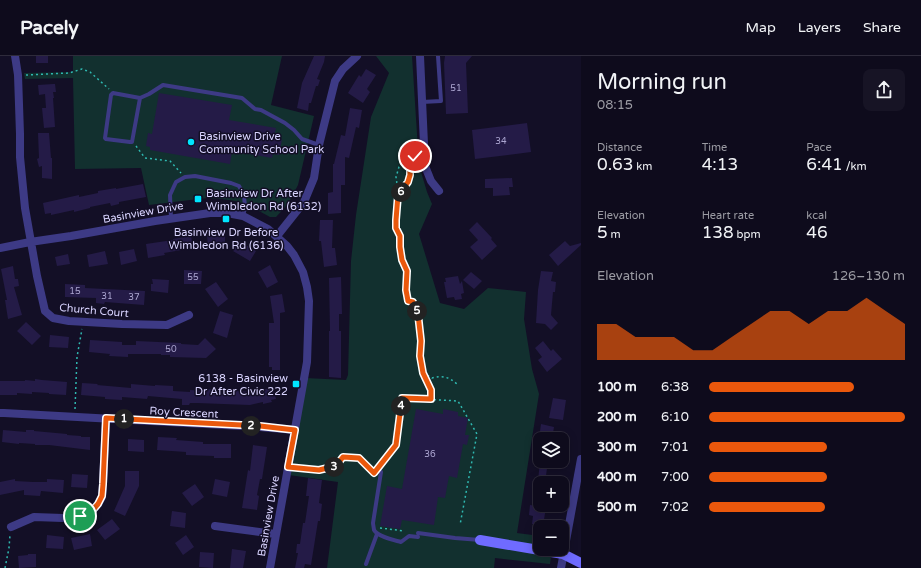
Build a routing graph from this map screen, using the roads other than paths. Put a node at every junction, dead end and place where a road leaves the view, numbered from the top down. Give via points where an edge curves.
1 (15, 56) edge
2 (357, 56) edge
3 (420, 56) edge
4 (438, 56) edge
5 (140, 98) junction
6 (422, 102) junction
7 (319, 145) junction
8 (439, 191) dead end
9 (243, 216) junction
10 (171, 218) junction
11 (277, 236) junction
12 (30, 242) junction
13 (0, 248) edge
14 (189, 315) dead end
15 (0, 414) edge
16 (106, 418) junction
17 (295, 430) junction
18 (581, 459) edge
19 (380, 470) road end
20 (569, 522) edge
21 (215, 526) dead end
22 (11, 527) road end
23 (275, 534) junction
24 (377, 534) junction
25 (480, 540) joint
26 (533, 549) edge
27 (563, 556) edge
28 (567, 556) edge
29 (581, 563) edge
30 (366, 564) dead end
31 (270, 568) edge
32 (561, 568) edge

1 - 12 street, Church Court via 18,75 20,157
2 - 7 street via 343,69 335,82
3 - 6 street
4 - 6 lane via 441,101
5 - 5 lane via 111,95 106,139 132,142
5 - 7 lane via 162,85 242,98 255,109 285,123 302,139
6 - 8 street via 426,166 431,181
7 - 11 street via 314,178 304,202
9 - 10 street, Basinview Drive via 210,213
9 - 10 lane via 244,195 239,186 195,176 185,177 176,182 170,195
9 - 11 street, Basinview Drive
10 - 12 street, Basinview Drive
11 - 17 street, Basinview Drive via 294,255 303,272 309,301 307,362
12 - 13 street, Basinview Drive
12 - 14 street, Church Court via 45,312 53,318 83,322 167,325
15 - 16 street, Roy Crescent
16 - 17 street, Roy Crescent
16 - 22 street via 102,496 92,511 80,516 63,518 34,517
17 - 23 street, Basinview Drive
18 - 20 street
19 - 24 lane via 373,523
21 - 23 street
23 - 31 street, Basinview Drive
24 - 25 lane via 402,542 409,536 418,535
24 - 30 lane
25 - 26 street
27 - 32 street
28 - 29 street

